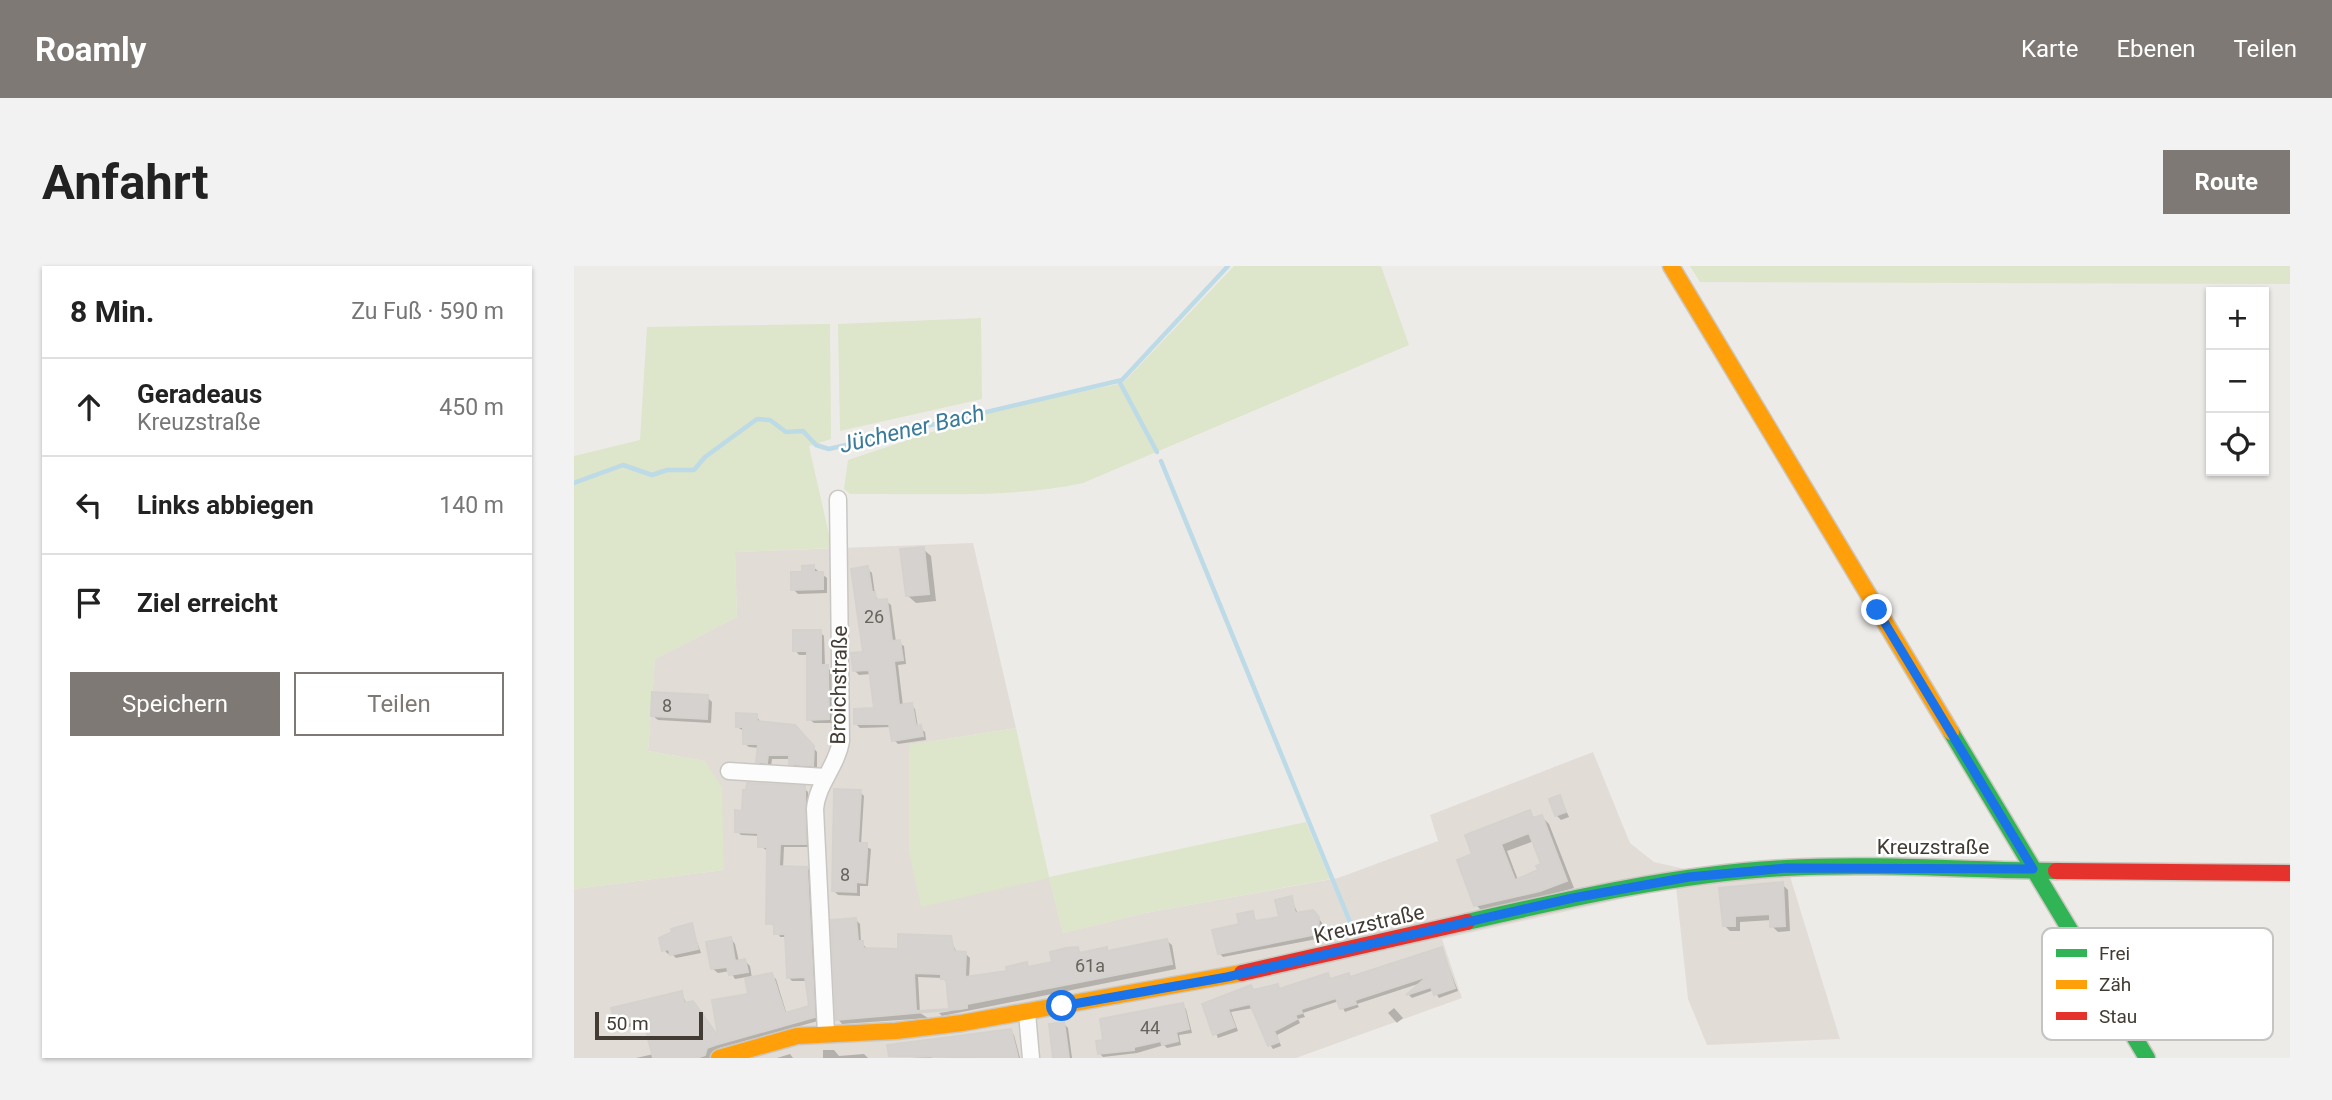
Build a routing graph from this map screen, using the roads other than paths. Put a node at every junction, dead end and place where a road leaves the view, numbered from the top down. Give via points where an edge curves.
1 (1671, 266) edge
2 (838, 499) dead end
3 (729, 771) dead end
4 (826, 777) junction
5 (2033, 869) junction
6 (2290, 873) edge
7 (2069, 928) edge
8 (1027, 1013) junction
9 (826, 1033) junction
10 (2136, 1040) edge
11 (719, 1058) edge
12 (1031, 1058) edge
13 (2147, 1058) edge

1 - 5 street
2 - 4 street, Broichstraße via 841,735 837,759
3 - 4 street
4 - 9 street, Broichstraße via 815,809
5 - 6 street, Kreuzstraße
5 - 7 street
5 - 8 street, Kreuzstraße via 1787,868 1668,880 1238,975
8 - 9 street, Kreuzstraße via 918,1029
8 - 12 street
9 - 11 street, Kreuzstraße via 768,1042
10 - 13 street

